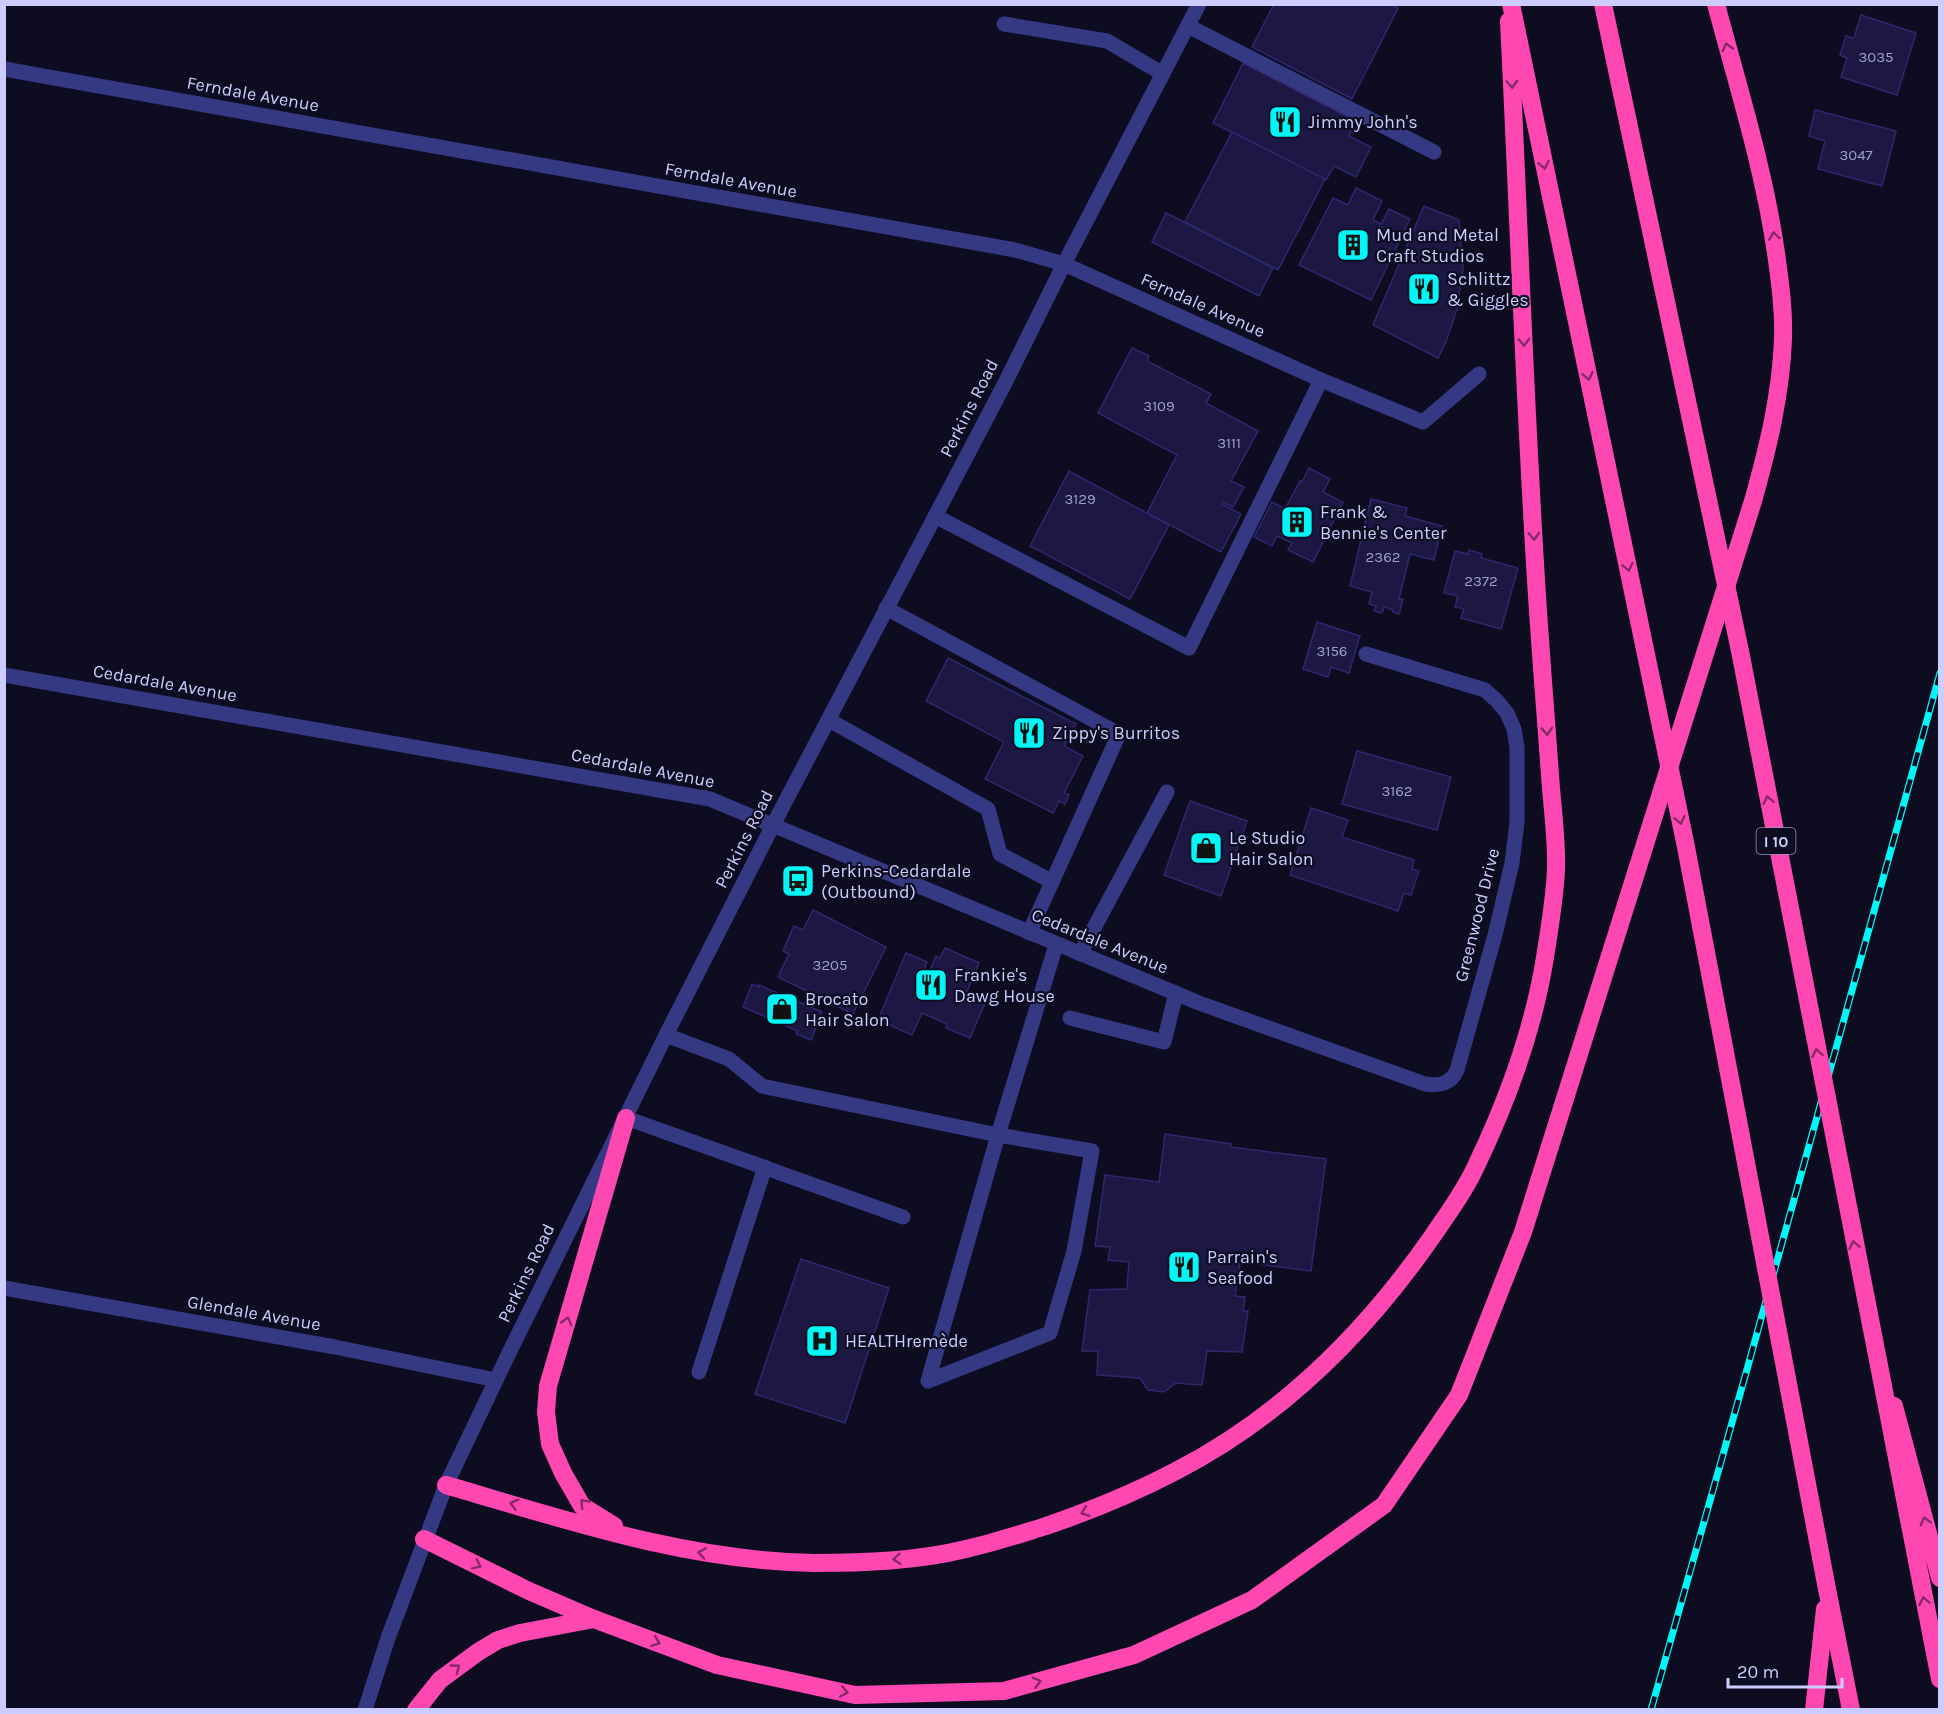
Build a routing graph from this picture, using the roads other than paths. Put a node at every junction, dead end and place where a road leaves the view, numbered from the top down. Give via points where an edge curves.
1 (1199, 4) edge
2 (1510, 4) edge
3 (1603, 4) edge
4 (1716, 4) edge
5 (1004, 24) dead end
6 (1188, 26) junction
7 (4, 69) edge
8 (1163, 74) junction
9 (1434, 152) dead end
10 (1064, 264) junction
11 (1479, 374) dead end
12 (1321, 380) junction
13 (935, 516) junction
14 (886, 608) junction
15 (1366, 654) dead end
16 (4, 675) edge
17 (829, 720) junction
18 (1167, 792) dead end
19 (773, 825) junction
20 (1051, 881) junction
21 (1029, 933) junction
22 (1056, 945) junction
23 (1080, 954) junction
24 (1176, 993) junction
25 (1070, 1018) dead end
26 (666, 1035) junction
27 (1445, 1084) joint
28 (626, 1118) junction
29 (998, 1135) junction
30 (765, 1167) junction
31 (903, 1217) dead end
32 (1859, 1270) junction
33 (4, 1288) edge
34 (699, 1372) dead end
35 (496, 1380) junction
36 (446, 1485) junction
37 (631, 1537) junction
38 (424, 1539) junction
39 (1940, 1578) edge
40 (1827, 1589) junction
41 (594, 1619) junction
42 (1940, 1679) edge
43 (365, 1710) edge
44 (416, 1710) edge
45 (1814, 1710) edge
46 (1851, 1710) edge

1 - 6 street, Perkins Road
2 -> 37 highway via 1535,562 1556,867 1546,954 1526,1041 1476,1168 1406,1275 1319,1370 1215,1449 1089,1511 964,1550 917,1558 774,1561 729,1557
2 -> 40 highway, bridge via 1686,847
32 -> 3 highway, I 10, bridge via 1740,651
41 -> 4 highway via 717,1665 855,1695 1004,1691 1134,1655 1252,1600 1384,1504 1459,1395 1523,1232 1767,449 1783,340 1782,294 1771,214
5 - 8 street via 1107,41
6 - 8 street, Perkins Road
6 - 9 street
7 - 10 street, Ferndale Avenue via 1016,250
8 - 10 street, Perkins Road
10 - 12 street, Ferndale Avenue
10 - 13 street, Perkins Road
11 - 12 street, Ferndale Avenue via 1424,422
12 - 13 street via 1190,648
13 - 14 street, Perkins Road
14 - 17 street, Perkins Road
14 - 20 street via 1119,734
15 - 27 street, Greenwood Drive via 1485,690 1507,713 1515,729 1517,822 1512,863 1457,1070
16 - 19 street, Cedardale Avenue via 710,799
17 - 19 street, Perkins Road
17 - 20 street via 988,809 1000,854
18 - 23 street
19 - 21 street, Cedardale Avenue
19 - 26 street, Perkins Road
20 - 21 street
21 - 22 street, Cedardale Avenue
22 - 23 street, Cedardale Avenue
22 - 29 street
23 - 24 street, Cedardale Avenue
24 - 25 street via 1164,1042
24 - 27 street, Cedardale Avenue via 1425,1084
26 - 28 street, Perkins Road
26 - 29 street via 729,1059 762,1086
28 - 30 street
28 - 35 street, Perkins Road
37 -> 28 highway via 582,1506 550,1444 546,1412 548,1386
29 - 29 street via 976,1213 928,1381 1050,1333 1074,1251 1092,1151
30 - 31 street
30 - 34 street
39 -> 32 highway, bridge
42 -> 32 highway, I 10, bridge
33 - 35 street, Glendale Avenue
35 - 36 street, Perkins Road
37 -> 36 highway
36 - 38 street, Perkins Road
38 -> 41 highway
38 - 43 street, Perkins Road
40 - 45 highway
40 - 46 highway
44 -> 41 highway via 440,1680 498,1640

